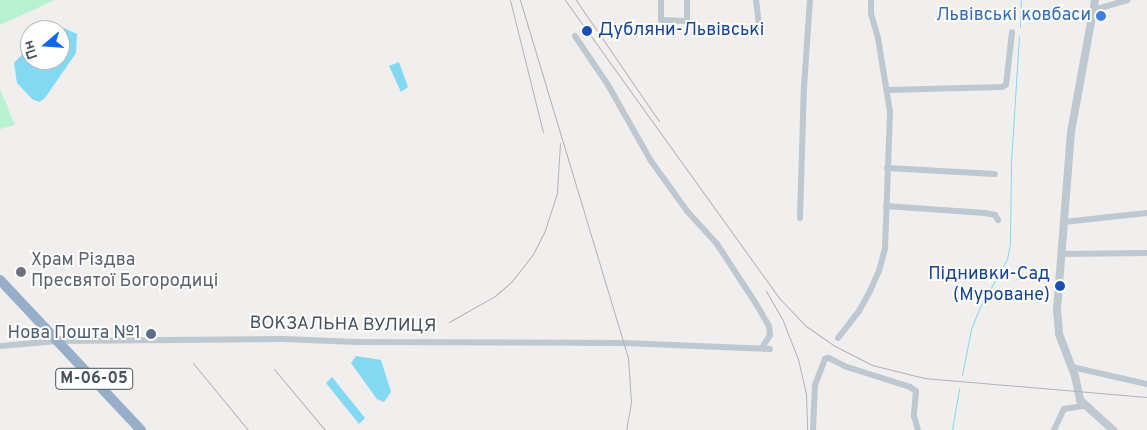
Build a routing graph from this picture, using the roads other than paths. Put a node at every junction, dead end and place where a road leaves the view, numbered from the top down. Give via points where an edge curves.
1 (661, 0) edge
2 (687, 0) edge
3 (756, 0) edge
4 (810, 0) edge
5 (871, 0) edge
6 (1095, 0) edge
7 (1128, 0) edge
8 (1094, 10) junction
9 (760, 32) dead end
10 (1012, 32) dead end
11 (575, 36) dead end
12 (887, 90) junction
13 (887, 168) junction
14 (995, 174) dead end
15 (886, 206) junction
16 (1147, 213) edge
17 (800, 218) dead end
18 (998, 220) dead end
19 (1064, 222) junction
20 (1147, 253) edge
21 (1061, 254) junction
22 (0, 280) edge
23 (838, 338) dead end
24 (58, 341) junction
25 (0, 346) edge
26 (762, 348) junction
27 (770, 349) dead end
28 (1072, 367) junction
29 (1147, 384) edge
30 (1083, 406) junction
31 (141, 430) edge
32 (813, 430) edge
33 (918, 430) edge
34 (1054, 430) edge
35 (1113, 430) edge

1 - 2 street via 661,20 687,21
3 - 9 street
4 - 17 street
5 - 12 street
6 - 8 street
7 - 8 street
8 - 19 street via 1070,132
10 - 12 street via 1006,85 1002,87
11 - 26 street via 608,85 651,161 687,212 717,244 755,302 769,326 770,335
12 - 13 street via 890,132
13 - 14 street
13 - 15 street
15 - 18 street via 985,213 994,215
15 - 23 street via 885,249 879,271 859,311
16 - 19 street
19 - 21 street
20 - 21 street
21 - 28 street via 1058,327
22 - 24 highway, М-06-05
24 - 25 street, ВОКЗАЛЬНА ВУЛИЦЯ
24 - 26 street, ВОКЗАЛЬНА ВУЛИЦЯ via 283,339
24 - 31 highway, М-06-05
26 - 27 street, ВОКЗАЛЬНА ВУЛИЦЯ
28 - 29 street
28 - 30 street
30 - 34 street via 1064,409
30 - 35 street
32 - 33 street via 815,385 825,359 834,359 847,367 916,391 914,416

